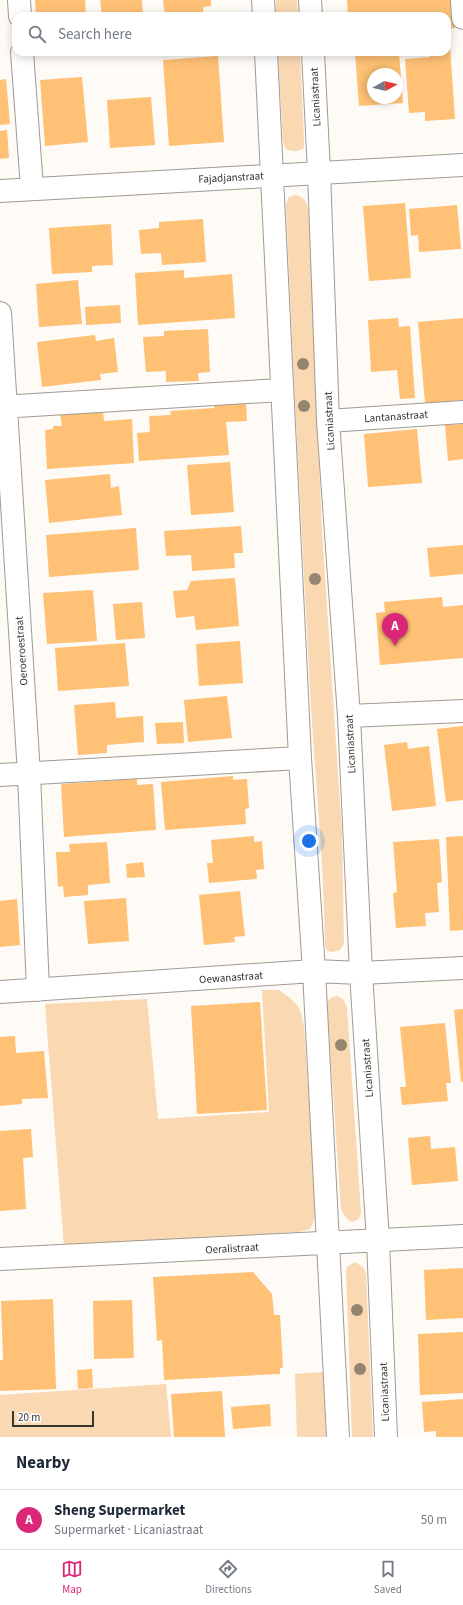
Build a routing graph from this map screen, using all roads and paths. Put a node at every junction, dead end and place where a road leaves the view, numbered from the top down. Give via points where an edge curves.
1 (19, 0) edge
2 (263, 0) edge
3 (310, 0) edge
4 (462, 0) edge
5 (20, 12) edge
6 (264, 12) edge
7 (311, 12) edge
8 (463, 18) edge
9 (22, 56) edge
10 (266, 56) edge
11 (313, 56) edge
12 (463, 165) edge
13 (319, 172) junction
14 (271, 175) junction
15 (32, 188) junction
16 (0, 191) edge
17 (0, 312) edge
18 (282, 390) junction
19 (3, 406) edge
20 (463, 412) edge
21 (328, 421) junction
22 (463, 711) edge
23 (349, 716) junction
24 (300, 758) junction
25 (29, 774) junction
26 (0, 775) edge
27 (463, 968) edge
28 (314, 971) junction
29 (361, 973) junction
30 (38, 990) junction
31 (0, 992) edge
32 (463, 1236) edge
33 (378, 1241) junction
34 (329, 1243) junction
35 (0, 1259) edge
36 (338, 1437) edge
37 (386, 1437) edge

1 - 5 street
2 - 6 street
3 - 7 street
4 - 8 street
9 - 15 street
10 - 14 street
11 - 13 street, Licaniastraat
12 - 13 street, Fajadjanstraat
13 - 14 street, Fajadjanstraat
13 - 21 street, Licaniastraat
14 - 15 street, Fajadjanstraat
14 - 18 street
15 - 16 street, Fajadjanstraat
17 - 19 street, Oeroeroestraat
18 - 19 street
18 - 24 street
19 - 25 street, Oeroeroestraat
20 - 21 street, Lantanastraat
21 - 23 street, Licaniastraat
22 - 23 street
23 - 29 street, Licaniastraat
24 - 25 street
24 - 28 street
25 - 26 street
25 - 30 street, Oeroeroestraat
27 - 29 street, Oewanastraat
28 - 29 street, Oewanastraat
28 - 30 street, Oewanastraat
28 - 34 street
29 - 33 street, Licaniastraat
30 - 31 street, Oewanastraat
32 - 33 street, Oeralistraat
33 - 34 street, Oeralistraat
33 - 37 street, Licaniastraat
34 - 35 street, Oeralistraat
34 - 36 street

